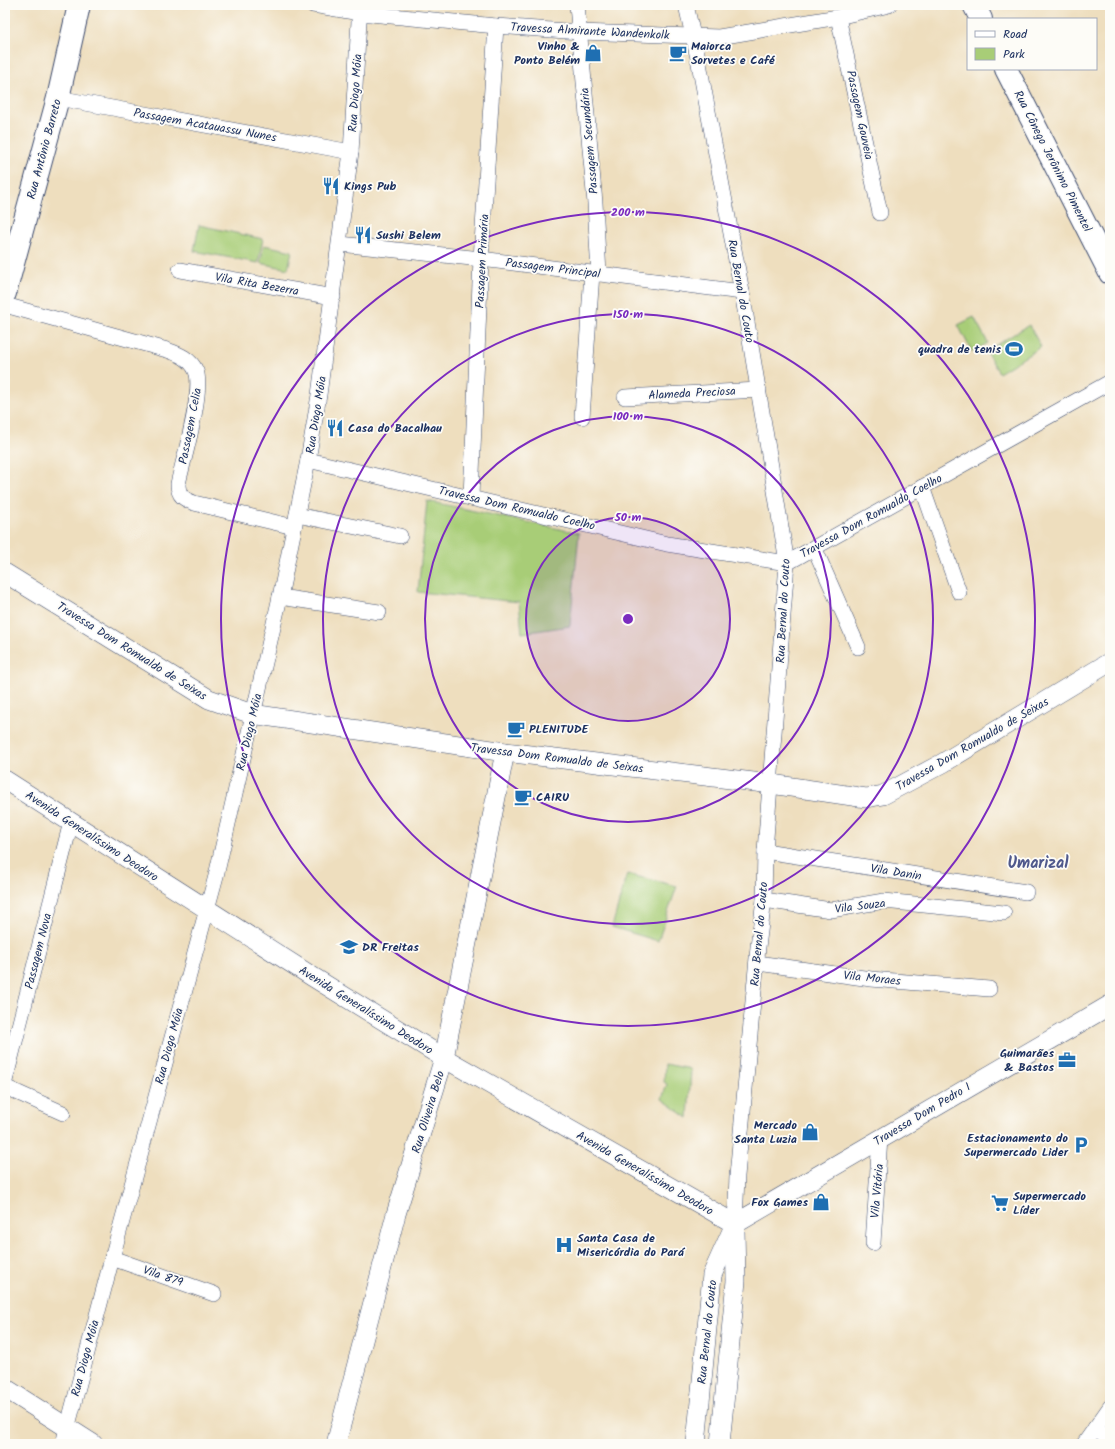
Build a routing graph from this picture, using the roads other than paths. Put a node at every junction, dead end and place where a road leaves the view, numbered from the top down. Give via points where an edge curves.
1 (79, 5) edge
2 (313, 5) edge
3 (577, 5) edge
4 (686, 5) edge
5 (889, 5) edge
6 (974, 5) edge
7 (360, 9) edge
8 (838, 17) junction
9 (980, 18) edge
10 (496, 26) junction
11 (580, 32) junction
12 (694, 37) junction
13 (1007, 70) edge
14 (58, 98) junction
15 (351, 152) junction
16 (880, 213) dead end
17 (340, 244) junction
18 (481, 259) junction
19 (8, 270) edge
20 (180, 270) dead end
21 (1110, 273) edge
22 (596, 274) junction
23 (742, 292) junction
24 (5, 293) edge
25 (333, 298) junction
26 (5, 305) edge
27 (1110, 382) edge
28 (759, 390) junction
29 (625, 397) dead end
30 (582, 416) dead end
31 (308, 460) junction
32 (922, 487) junction
33 (471, 497) junction
34 (295, 521) junction
35 (400, 536) dead end
36 (814, 548) junction
37 (787, 563) junction
38 (5, 573) edge
39 (959, 592) dead end
40 (280, 597) junction
41 (379, 612) dead end
42 (858, 647) dead end
43 (1110, 662) edge
44 (252, 714) junction
45 (505, 752) junction
46 (5, 780) edge
47 (771, 784) junction
48 (71, 822) junction
49 (766, 851) junction
50 (1026, 892) dead end
51 (764, 900) junction
52 (206, 908) junction
53 (1004, 913) dead end
54 (757, 963) junction
55 (989, 989) dead end
56 (1110, 1005) edge
57 (444, 1058) junction
58 (5, 1081) edge
59 (5, 1088) edge
60 (64, 1113) dead end
61 (880, 1138) junction
62 (735, 1224) junction
63 (873, 1243) dead end
64 (112, 1258) junction
65 (214, 1294) dead end
66 (5, 1388) edge
67 (1110, 1407) edge
68 (1095, 1428) junction
69 (65, 1436) edge
70 (1110, 1439) edge
71 (93, 1444) edge
72 (336, 1444) edge
73 (696, 1444) edge
74 (720, 1444) edge
75 (1084, 1444) edge

1 - 14 main road, Rua Antônio Barreto
2 - 7 street, Travessa Almirante Wandenkolk
3 - 11 street, Passagem Secundária
4 - 12 street, Rua Bernal do Couto
5 - 8 street, Travessa Almirante Wandenkolk
6 - 9 main road
7 - 10 street, Travessa Almirante Wandenkolk
7 - 15 street, Rua Diogo Móia
8 - 12 street, Travessa Almirante Wandenkolk via 719,38
8 - 16 street, Passagem Gouveia
10 - 11 street, Travessa Almirante Wandenkolk
10 - 18 street, Passagem Primária
11 - 12 street, Travessa Almirante Wandenkolk
11 - 22 street, Passagem Secundária
12 - 23 street, Rua Bernal do Couto
13 - 21 main road, Rua Cônego Jerônimo Pimentel
14 - 15 street, Passagem Acatauassu Nunes
14 - 19 main road, Rua Antônio Barreto
15 - 17 street, Rua Diogo Móia
17 - 18 street, Passagem Principal
17 - 25 street, Rua Diogo Móia
18 - 22 street, Passagem Principal
18 - 33 street, Passagem Primária
19 - 24 main road, Rua Antônio Barreto
20 - 25 street, Vila Rita Bezerra
22 - 23 street, Passagem Principal
22 - 30 street, Passagem Secundária
23 - 28 street, Rua Bernal do Couto
25 - 31 street, Rua Diogo Móia
26 - 34 street, Passagem Celia via 184,357 196,372 198,383 178,484 180,494 194,503
27 - 32 street, Travessa Dom Romualdo Coelho
28 - 29 street, Alameda Preciosa
28 - 37 street, Rua Bernal do Couto
31 - 33 street, Travessa Dom Romualdo Coelho
31 - 34 street, Rua Diogo Móia
32 - 36 street, Travessa Dom Romualdo Coelho
32 - 39 street
33 - 37 street, Travessa Dom Romualdo Coelho via 667,544
34 - 35 street, Passagem Celia
34 - 40 street, Rua Diogo Móia
36 - 37 street, Travessa Dom Romualdo Coelho
36 - 42 street
37 - 47 street, Rua Bernal do Couto
38 - 44 street, Travessa Dom Romualdo de Seixas via 209,699
40 - 41 street
40 - 44 street, Rua Diogo Móia
43 - 47 street, Travessa Dom Romualdo de Seixas via 943,763 883,795 866,798
44 - 45 street, Travessa Dom Romualdo de Seixas
44 - 52 street, Rua Diogo Móia via 216,876
45 - 47 street, Travessa Dom Romualdo de Seixas
45 - 57 street, Rua Oliveira Belo
46 - 48 street, Avenida Generalíssimo Deodoro
47 - 49 street, Rua Bernal do Couto
48 - 52 street, Avenida Generalíssimo Deodoro
48 - 58 street, Passagem Nova
49 - 50 street, Vila Danin
49 - 51 street, Rua Bernal do Couto
51 - 53 street, Vila Souza via 831,910 884,901
51 - 54 street, Rua Bernal do Couto
52 - 57 street, Avenida Generalíssimo Deodoro
52 - 64 street, Rua Diogo Móia
54 - 55 street, Vila Moraes via 871,979
54 - 62 street, Rua Bernal do Couto via 736,1176
56 - 61 street, Travessa Dom Pedro I
57 - 62 street, Avenida Generalíssimo Deodoro
57 - 72 street, Rua Oliveira Belo via 396,1214
59 - 60 street
61 - 62 street, Travessa Dom Pedro I
61 - 63 street, Vila Vitória
62 - 73 street, Rua Bernal do Couto via 712,1275
62 - 74 street, Rua Bernal do Couto via 736,1281
64 - 65 street, Vila 879
64 - 69 street, Rua Diogo Móia
66 - 69 street
67 - 68 street
68 - 70 street
68 - 75 street
69 - 71 street

